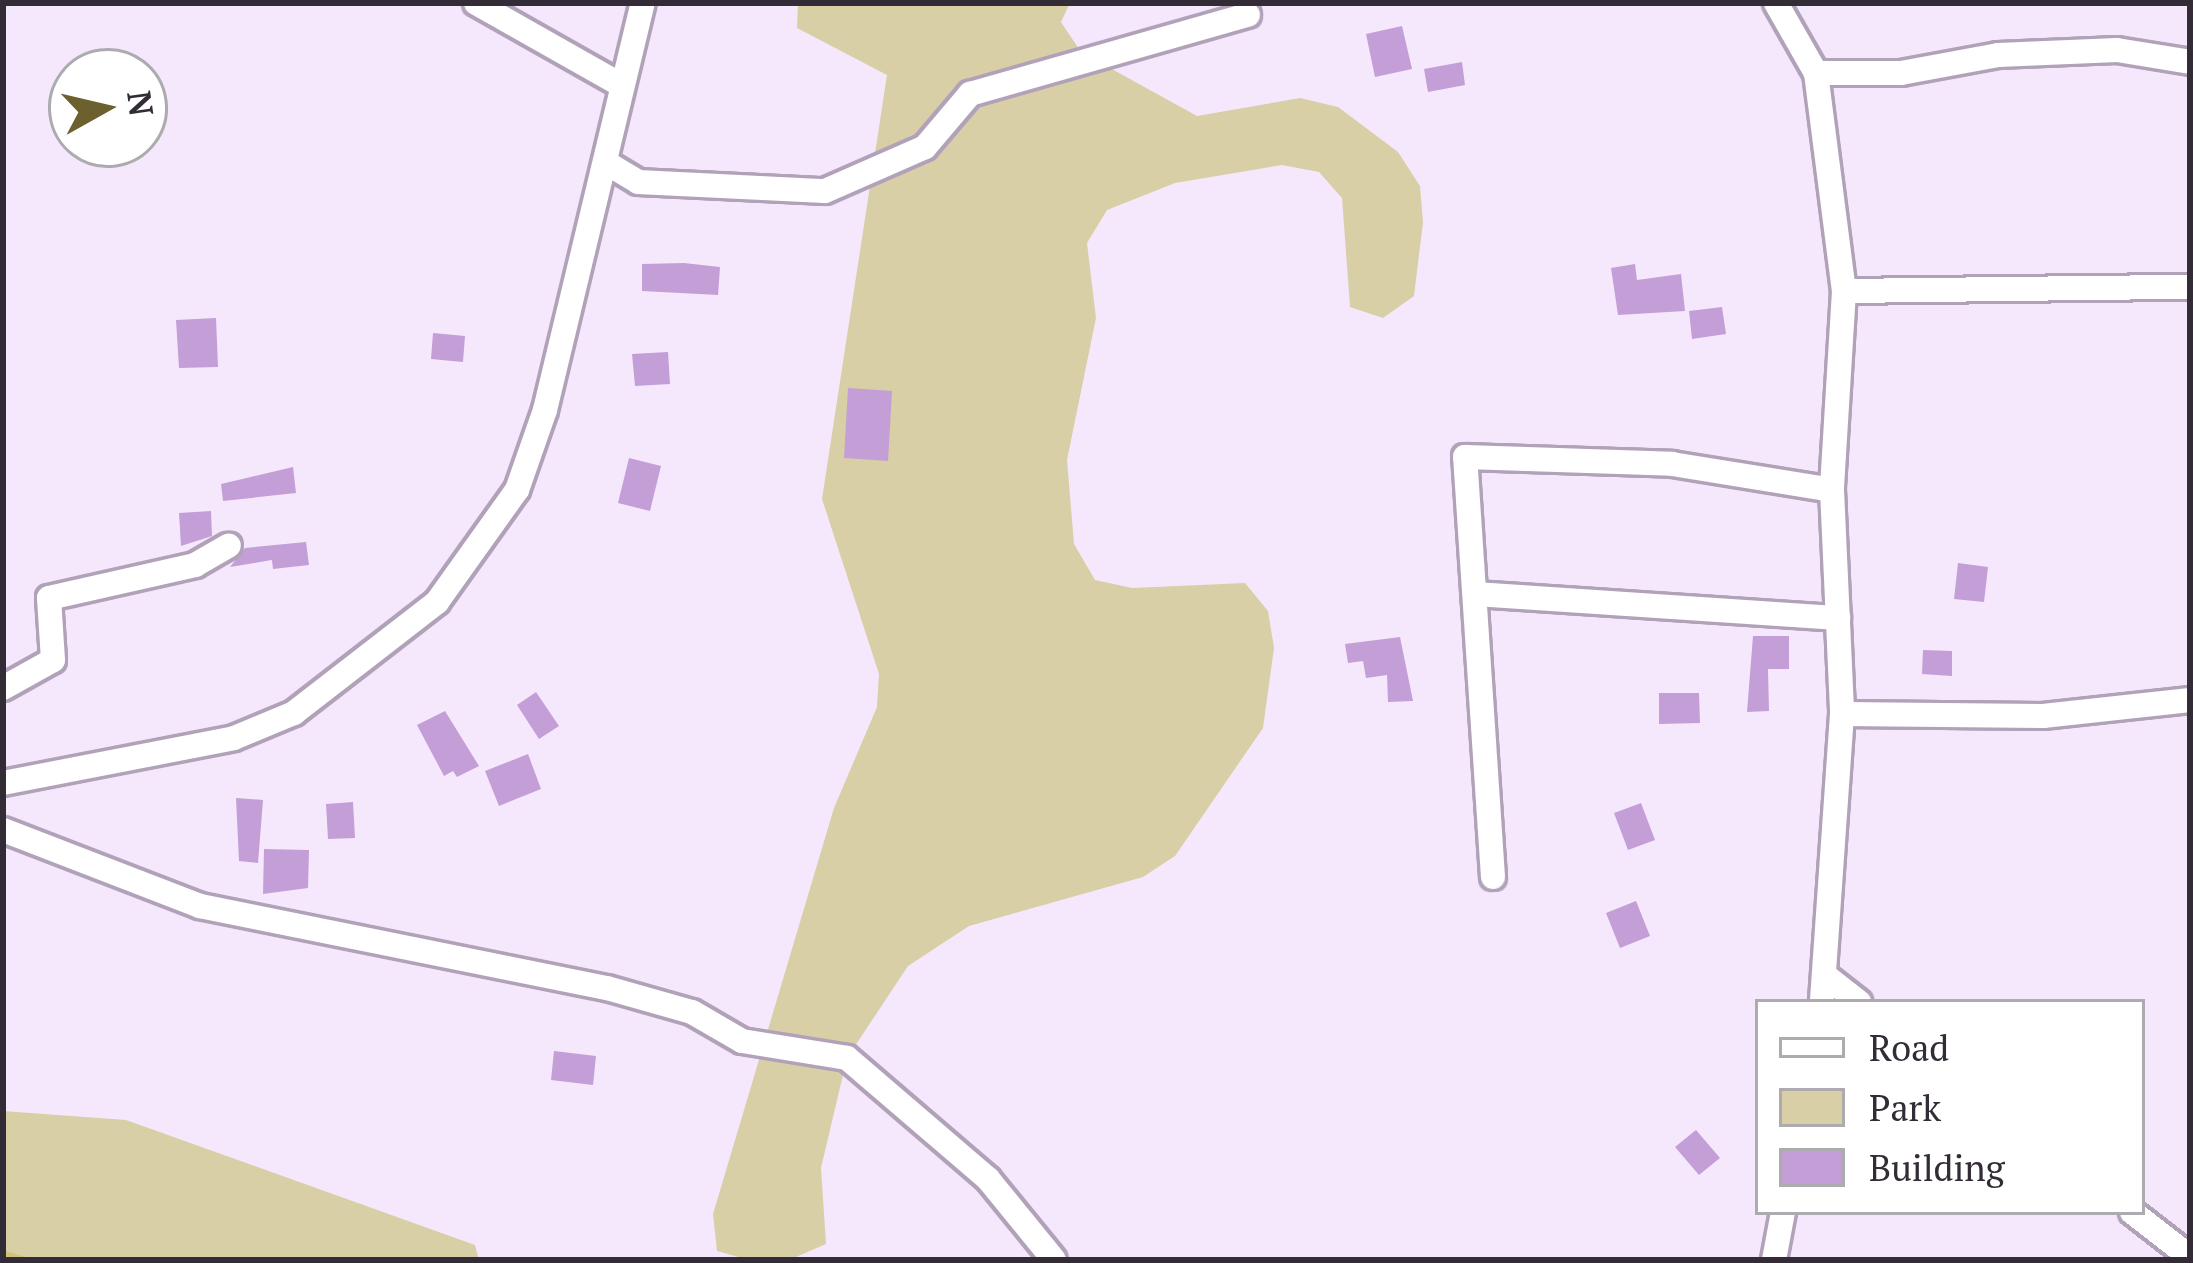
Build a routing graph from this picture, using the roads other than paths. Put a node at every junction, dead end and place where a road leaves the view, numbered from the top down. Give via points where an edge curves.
1 (476, 3) edge
2 (643, 3) edge
3 (1776, 3) edge
4 (1248, 15) dead end
5 (2190, 62) edge
6 (1816, 73) junction
7 (619, 84) junction
8 (605, 162) junction
9 (2190, 287) edge
10 (1844, 291) junction
11 (1832, 490) junction
12 (229, 545) dead end
13 (1476, 594) junction
14 (1838, 618) junction
15 (3, 688) edge
16 (2190, 700) edge
17 (1842, 714) junction
18 (3, 783) edge
19 (3, 830) edge
20 (1493, 877) dead end
21 (1824, 990) edge
22 (1782, 1215) edge
23 (2136, 1215) edge
24 (2190, 1257) edge
25 (1054, 1260) edge
26 (1774, 1260) edge

1 - 7 street
2 - 7 street
3 - 6 street
4 - 8 street via 970,94 925,147 825,191 638,182
5 - 6 street via 2117,50 1998,55 1901,73
6 - 10 street
7 - 8 street
8 - 18 street via 545,410 517,490 436,602 294,713 234,738
9 - 10 street
10 - 11 street
11 - 13 street via 1672,464 1465,457
11 - 14 street
12 - 15 street via 194,565 49,598 53,661
13 - 14 street
13 - 20 street
14 - 17 street
16 - 17 street via 2043,716
17 - 21 street
19 - 25 street via 200,906 607,988 692,1012 742,1041 847,1058 988,1179
22 - 26 street
23 - 24 street

